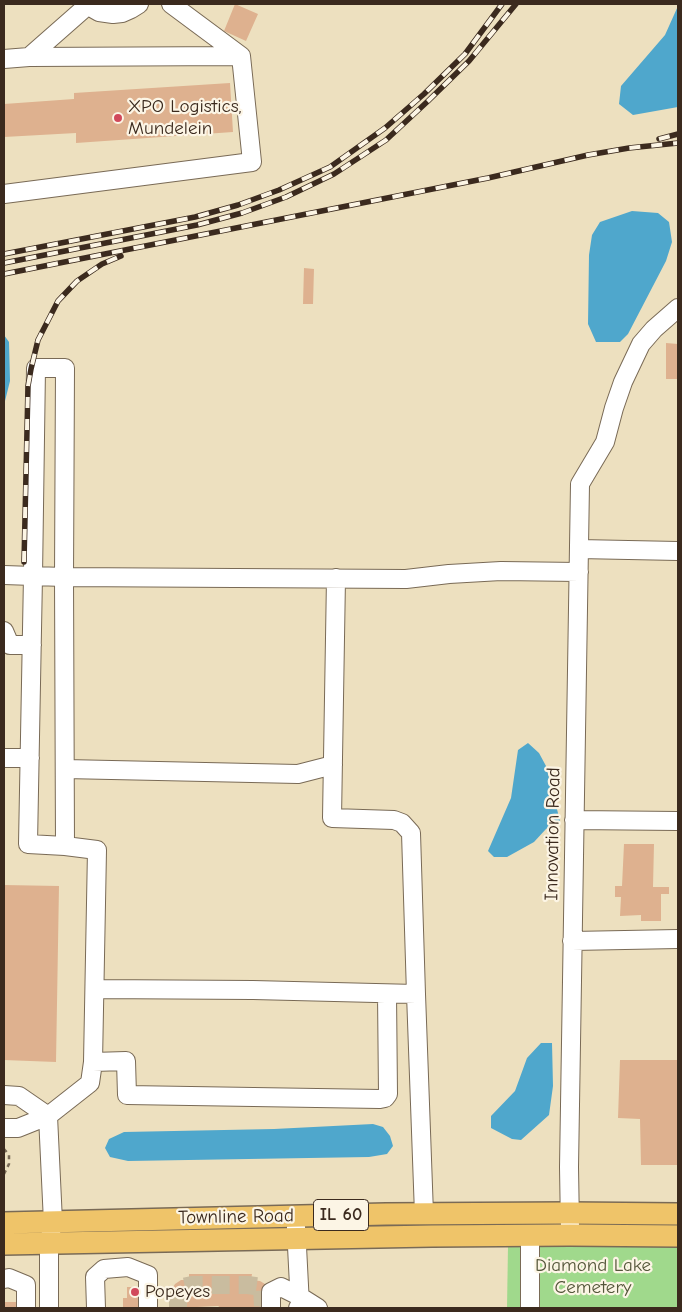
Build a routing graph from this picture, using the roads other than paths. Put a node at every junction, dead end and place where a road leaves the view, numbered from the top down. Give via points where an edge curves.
1 (139, 4) edge
2 (171, 4) edge
3 (86, 5) edge
4 (241, 56) junction
5 (29, 57) junction
6 (4, 59) edge
7 (4, 194) edge
8 (678, 308) edge
9 (579, 549) junction
10 (678, 550) edge
11 (579, 572) junction
12 (4, 574) edge
13 (33, 576) junction
14 (64, 577) junction
15 (336, 578) junction
16 (6, 640) edge
17 (32, 645) junction
18 (4, 758) edge
19 (30, 758) junction
20 (333, 765) junction
21 (65, 770) junction
22 (574, 820) junction
23 (678, 821) edge
24 (65, 846) junction
25 (678, 939) edge
26 (572, 941) junction
27 (95, 989) junction
28 (387, 994) junction
29 (416, 994) junction
30 (93, 1062) junction
31 (4, 1095) edge
32 (48, 1116) junction
33 (4, 1128) edge
34 (570, 1213) junction
35 (424, 1214) junction
36 (678, 1214) edge
37 (295, 1216) junction
38 (53, 1222) junction
39 (4, 1223) edge
40 (570, 1234) junction
41 (530, 1235) junction
42 (678, 1236) edge
43 (296, 1238) junction
44 (49, 1243) junction
45 (4, 1244) edge
46 (4, 1279) edge
47 (299, 1302) edge
48 (26, 1308) edge
49 (50, 1308) edge
50 (96, 1308) edge
51 (148, 1308) edge
52 (271, 1308) edge
53 (318, 1308) edge
54 (530, 1308) edge

1 - 3 street via 122,13 112,14
2 - 4 street
3 - 5 street
4 - 5 street
4 - 7 street via 252,162
5 - 6 street
8 - 9 street, Innovation Road via 641,344 622,382 605,442 580,484
9 - 10 street
9 - 11 street, Innovation Road
11 - 15 street via 501,571 406,579
11 - 22 street, Innovation Road
12 - 13 street
13 - 14 street
13 - 14 street via 36,368 65,368
13 - 17 street
14 - 15 street
14 - 21 street
15 - 20 street
16 - 17 street
17 - 19 street
18 - 19 street
19 - 24 street via 28,844
20 - 21 street via 298,774
20 - 29 street via 332,818 396,820 411,833
21 - 24 street
22 - 23 street
22 - 26 street, Innovation Road
24 - 27 street via 96,850
25 - 26 street
26 - 34 street, Innovation Road
27 - 28 street
27 - 30 street
28 - 29 street
28 - 30 street via 388,1094 380,1100 126,1095 126,1061
29 - 35 street
30 - 32 street via 90,1083
31 - 32 street via 19,1096
32 - 33 street via 18,1128
32 - 38 street
34 - 35 main road, Townline Road / IL 60
34 - 36 main road, Townline Road / IL 60
34 - 40 street, Innovation Road
35 - 37 main road, Townline Road / IL 60
37 - 38 main road, Townline Road / IL 60
37 - 43 street
38 - 39 main road, Townline Road / IL 60
38 - 44 street
40 - 41 main road, Townline Road / IL 60
40 - 42 main road, Townline Road / IL 60
41 - 43 main road, Townline Road / IL 60
41 - 54 street
43 - 44 main road, Townline Road / IL 60
43 - 47 street
44 - 45 main road, Townline Road / IL 60
44 - 49 street
46 - 48 street via 10,1278 26,1286
47 - 52 street via 281,1287 272,1292
47 - 53 street
50 - 51 street via 95,1277 104,1269 128,1267 148,1275

